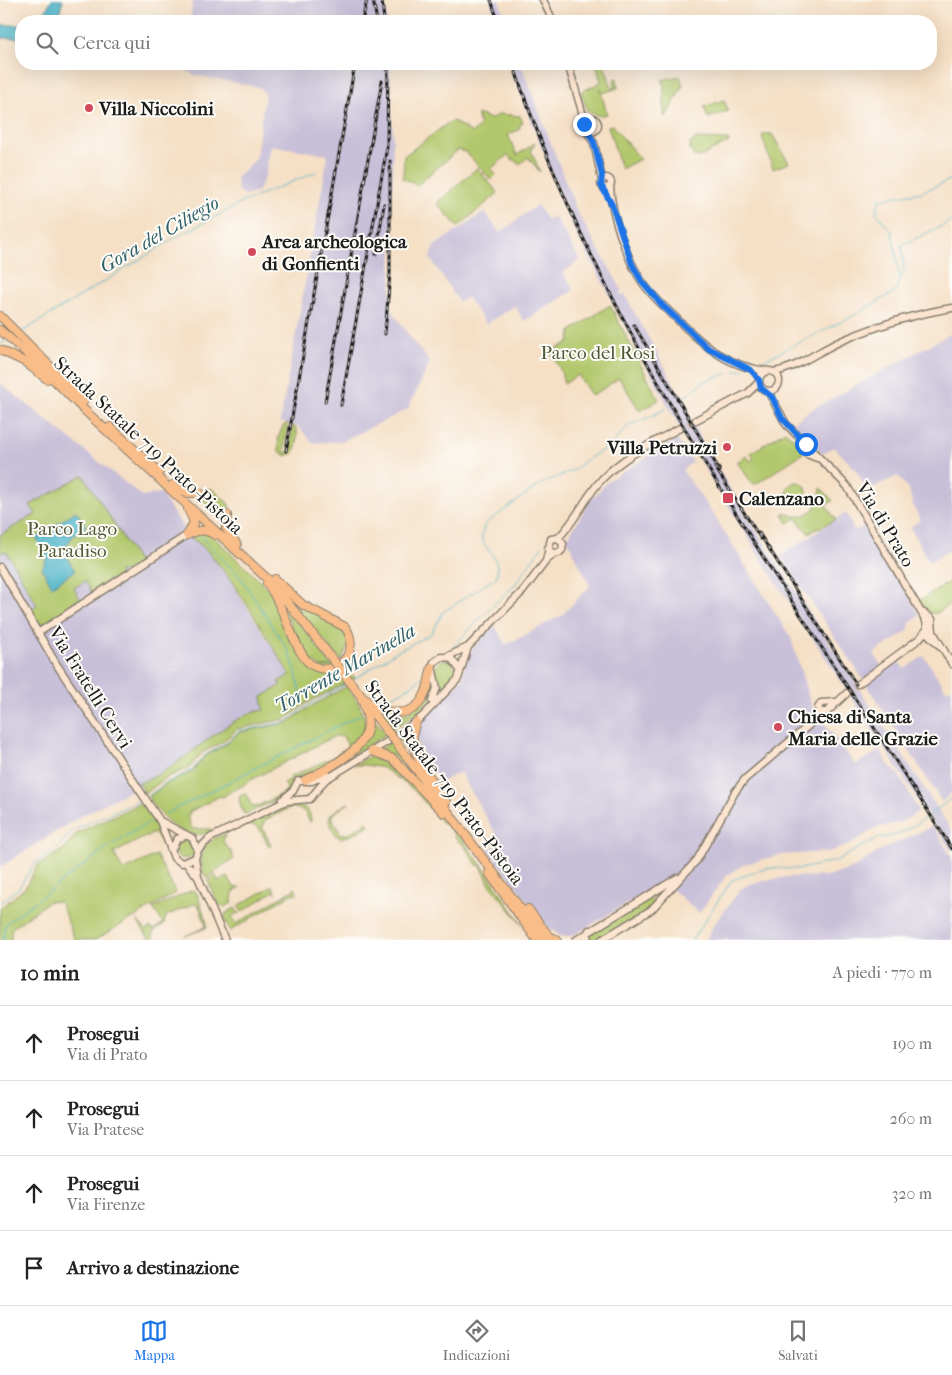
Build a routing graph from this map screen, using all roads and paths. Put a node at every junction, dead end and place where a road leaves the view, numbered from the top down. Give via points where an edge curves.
1 (542, 0) edge
2 (550, 15) edge
3 (570, 70) edge
4 (580, 104) junction
5 (592, 118) junction
6 (585, 122) junction
7 (586, 130) junction
8 (596, 130) junction
9 (594, 143) junction
10 (952, 308) edge
11 (0, 316) edge
12 (0, 330) edge
13 (0, 350) edge
14 (792, 367) junction
15 (749, 369) junction
16 (771, 371) junction
17 (759, 381) junction
18 (779, 384) junction
19 (766, 391) junction
20 (748, 393) junction
21 (776, 403) junction
22 (82, 404) junction
23 (696, 420) tunnel mouth
24 (680, 428) tunnel mouth
25 (173, 485) junction
26 (200, 493) dead end
27 (184, 503) junction
28 (227, 515) dead end
29 (187, 536) junction
30 (560, 540) junction
31 (234, 545) junction
32 (548, 548) junction
33 (555, 553) junction
34 (250, 560) junction
35 (546, 561) junction
36 (0, 567) edge
37 (930, 632) junction
38 (38, 633) junction
39 (468, 648) junction
40 (445, 657) junction
41 (336, 664) junction
42 (952, 664) edge
43 (432, 668) junction
44 (460, 670) junction
45 (858, 684) tunnel mouth
46 (847, 693) tunnel mouth
47 (361, 696) junction
48 (416, 722) junction
49 (391, 736) junction
50 (372, 751) junction
51 (308, 781) junction
52 (293, 791) junction
53 (315, 792) junction
54 (297, 799) junction
55 (160, 821) junction
56 (463, 832) junction
57 (188, 838) junction
58 (476, 849) junction
59 (172, 850) junction
60 (198, 850) junction
61 (195, 858) junction
62 (186, 863) junction
63 (686, 872) junction
64 (198, 877) junction
65 (646, 897) junction
66 (655, 906) junction
67 (589, 930) junction
68 (541, 939) edge
69 (225, 940) edge
70 (557, 940) edge
71 (576, 940) edge
72 (588, 940) edge
73 (601, 940) edge

1 - 2 main road
3 - 4 main road
4 - 5 main road
4 - 6 main road
5 - 6 main road
5 - 8 main road via 598,124
6 - 7 main road
7 - 8 main road
7 - 9 main road
8 - 9 main road
9 - 15 main road via 632,264 641,280 702,344
10 - 14 main road via 896,322 842,341
11 - 22 highway via 76,392
12 - 22 highway, Strada Statale 719 Prato-Pistoia
13 - 22 highway via 34,368 71,402
14 - 16 main road
14 - 18 main road
15 - 16 main road
15 - 17 main road, Via di Prato
16 - 17 main road via 762,374
16 - 18 main road
17 - 19 main road, Via di Prato
17 - 20 main road
18 - 19 main road
18 - 21 main road
19 - 20 main road
19 - 21 main road, Via di Prato
20 - 23 main road
21 - 37 main road, Via di Prato via 782,418 811,452 847,486 918,607 927,619 932,620
22 - 25 highway, Strada Statale 719 Prato-Pistoia
22 - 27 highway, Strada Statale 719 Prato-Pistoia
24 - 30 main road via 637,451 614,468 597,486
25 - 26 highway via 188,493
25 - 31 highway, Strada Statale 719 Prato-Pistoia
27 - 29 highway via 194,522
27 - 31 highway, Strada Statale 719 Prato-Pistoia
28 - 31 highway via 226,528
29 - 31 highway via 206,530
29 - 38 main road
30 - 32 main road via 549,541
30 - 33 main road via 562,550
31 - 34 highway, Strada Statale 719 Prato-Pistoia
32 - 33 main road
32 - 35 main road
33 - 35 main road
34 - 41 highway, Strada Statale 719 Prato-Pistoia via 286,598
34 - 41 highway via 282,608 306,660 321,668
34 - 41 highway via 303,605 345,627 351,644 348,656
35 - 39 main road via 523,592
36 - 38 main road, Via Fratelli Cervi
37 - 42 main road, Via di Prato
37 - 45 main road
38 - 55 main road, Via Fratelli Cervi
39 - 40 main road
39 - 44 main road
40 - 43 main road via 437,659
40 - 44 main road via 455,661
41 - 47 highway, Strada Statale 719 Prato-Pistoia, bridge
43 - 47 highway via 424,698 409,710 381,711
43 - 49 main road via 438,688 435,697 414,719
44 - 48 main road via 458,679
46 - 63 main road via 827,706 818,706 820,712 808,726 744,779 697,860
47 - 49 highway, Strada Statale 719 Prato-Pistoia
47 - 51 highway via 368,722 362,742
48 - 49 main road
48 - 56 highway via 412,734 414,747
49 - 50 main road
49 - 51 main road via 320,778
49 - 56 highway, Strada Statale 719 Prato-Pistoia
50 - 53 main road via 325,780
50 - 56 highway via 393,759
51 - 52 main road via 296,782
51 - 53 main road
52 - 54 main road
52 - 57 main road via 284,799 207,837
53 - 54 main road via 309,800
54 - 60 main road via 286,801 210,838
55 - 57 main road, Via Fratelli Cervi
55 - 59 main road, Via Fratelli Cervi
56 - 58 highway, Strada Statale 719 Prato-Pistoia
57 - 59 main road via 177,839
57 - 60 main road
58 - 68 highway, Strada Statale 719 Prato-Pistoia
58 - 70 highway via 544,930
59 - 62 main road, Via Fratelli Cervi via 176,860
60 - 61 main road, Via Fratelli Cervi
61 - 62 main road
61 - 64 main road, Via Fratelli Cervi
62 - 64 main road, Via Fratelli Cervi
63 - 65 main road
63 - 66 main road
64 - 69 main road, Via Fratelli Cervi
65 - 66 main road via 652,898
65 - 67 main road
66 - 73 main road
67 - 71 main road
67 - 72 main road

